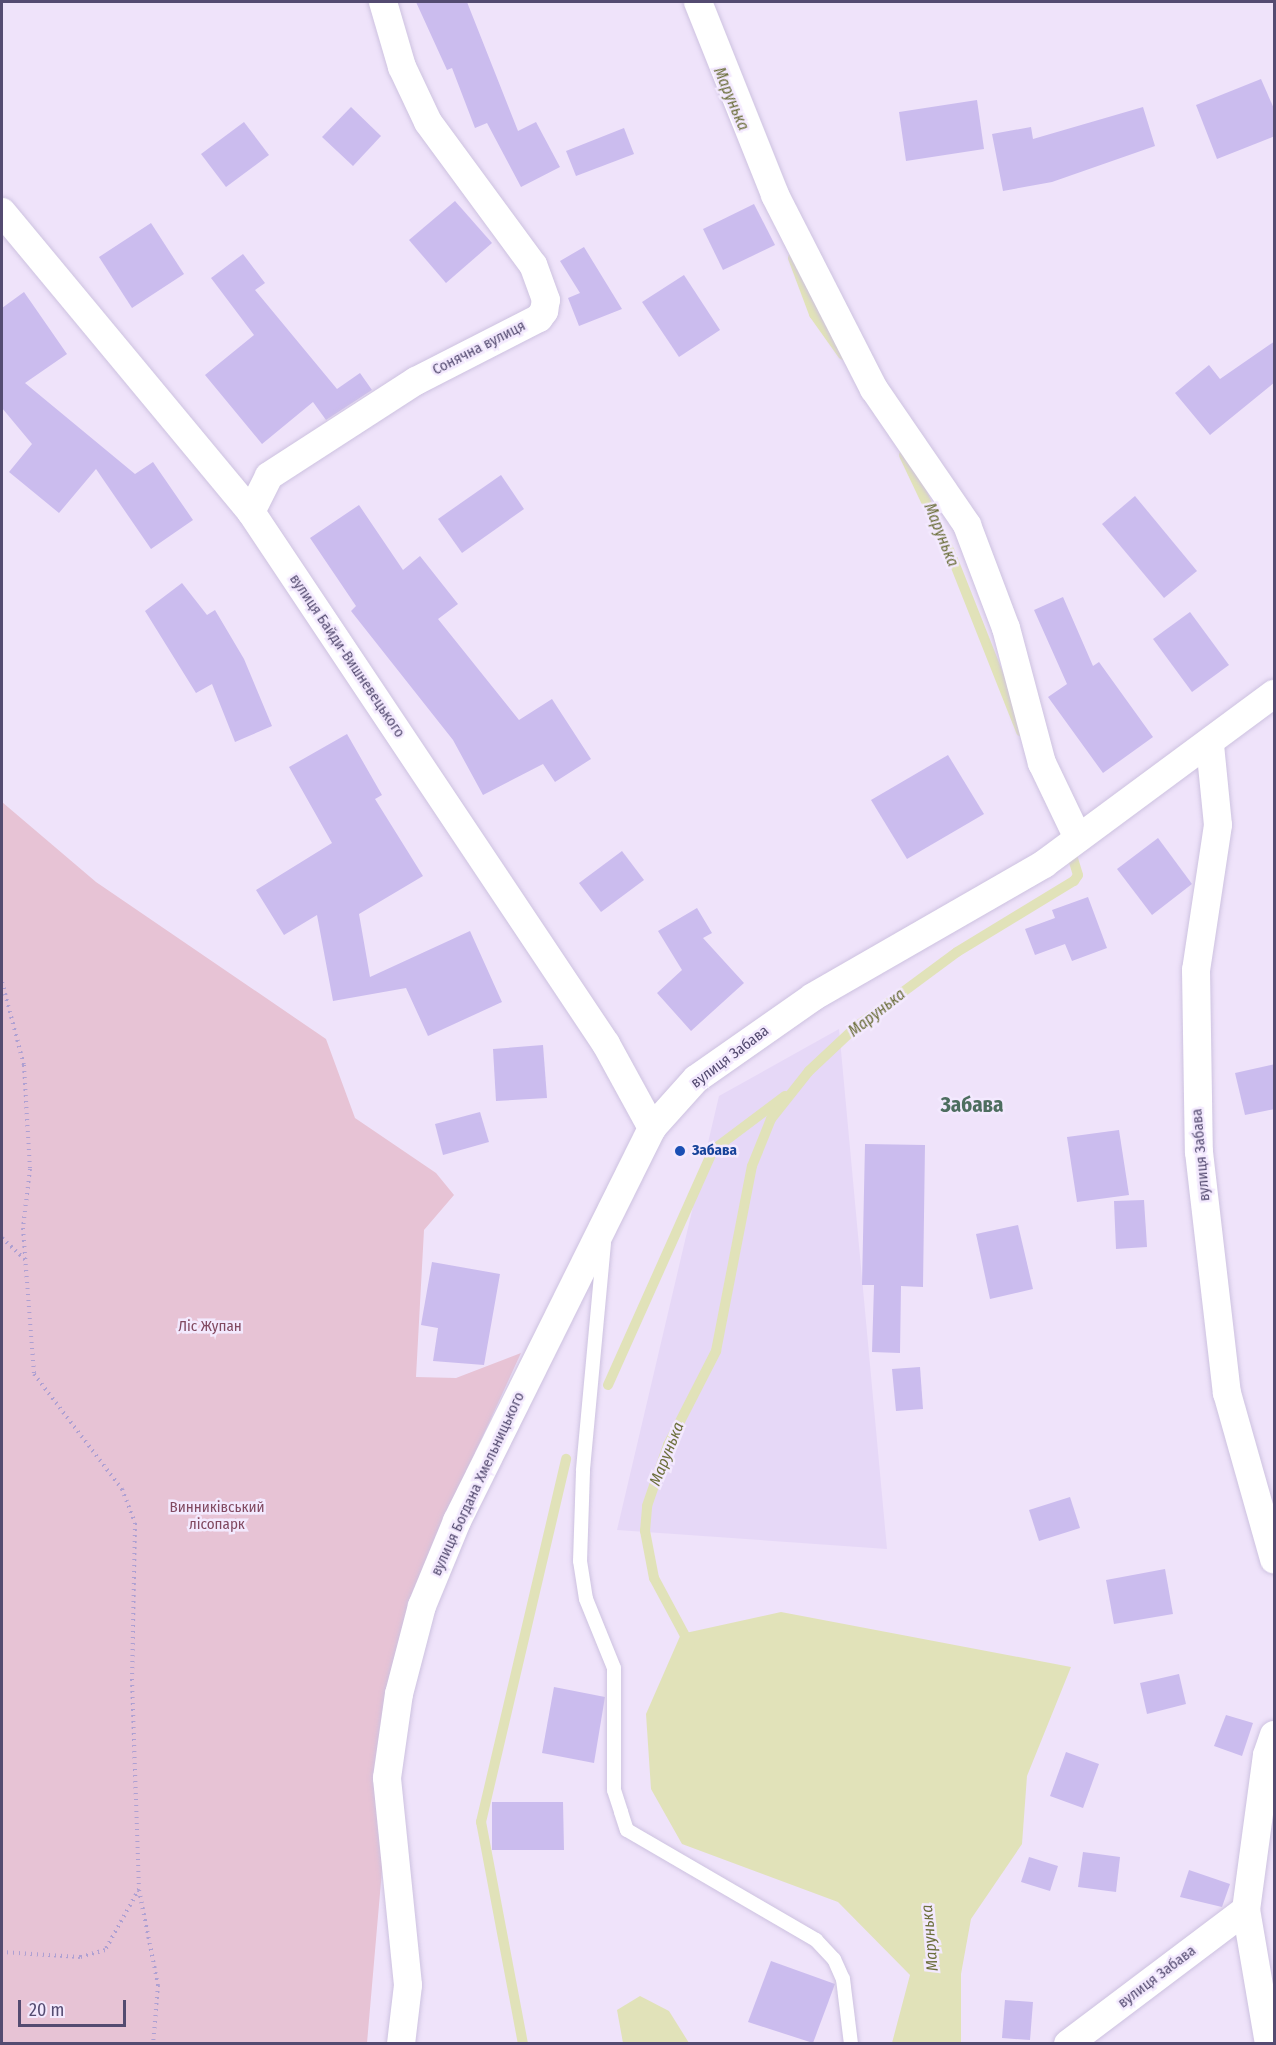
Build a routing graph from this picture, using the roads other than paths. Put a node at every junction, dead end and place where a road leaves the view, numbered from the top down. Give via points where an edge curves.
1 (383, 2) edge
2 (698, 2) edge
3 (2, 212) edge
4 (251, 512) junction
5 (1275, 694) edge
6 (1210, 745) junction
7 (1075, 840) junction
8 (652, 1128) junction
9 (606, 1220) junction
10 (1275, 1559) edge
11 (1275, 1734) edge
12 (1246, 1910) junction
13 (401, 2043) edge
14 (851, 2043) edge
15 (1068, 2043) edge
16 (1269, 2043) edge

1 - 4 street, Сонячна вулиця via 402,68 428,122 533,265 546,300 544,311 416,381 269,476
2 - 7 street via 776,195 874,389 968,525 1006,628 1042,763
3 - 4 street, вулиця Байди-Вишневецького
4 - 8 street, вулиця Байди-Вишневецького via 606,1044
5 - 6 street, вулиця Забава
6 - 7 street, вулиця Забава
6 - 10 street, вулиця Забава via 1218,825 1196,970 1199,1152 1227,1393
7 - 8 street, вулиця Забава via 1044,864 813,997 696,1079
8 - 9 street, вулиця Богдана Хмельницького
9 - 13 street, вулиця Богдана Хмельницького via 457,1521 422,1606 402,1683 387,1778 408,1985
9 - 14 lane via 583,1471 580,1561 586,1599 614,1668 614,1790 627,1830 792,1923 834,1959 843,1979
11 - 12 street via 1267,1755
12 - 15 street, вулиця Забава
12 - 16 street

